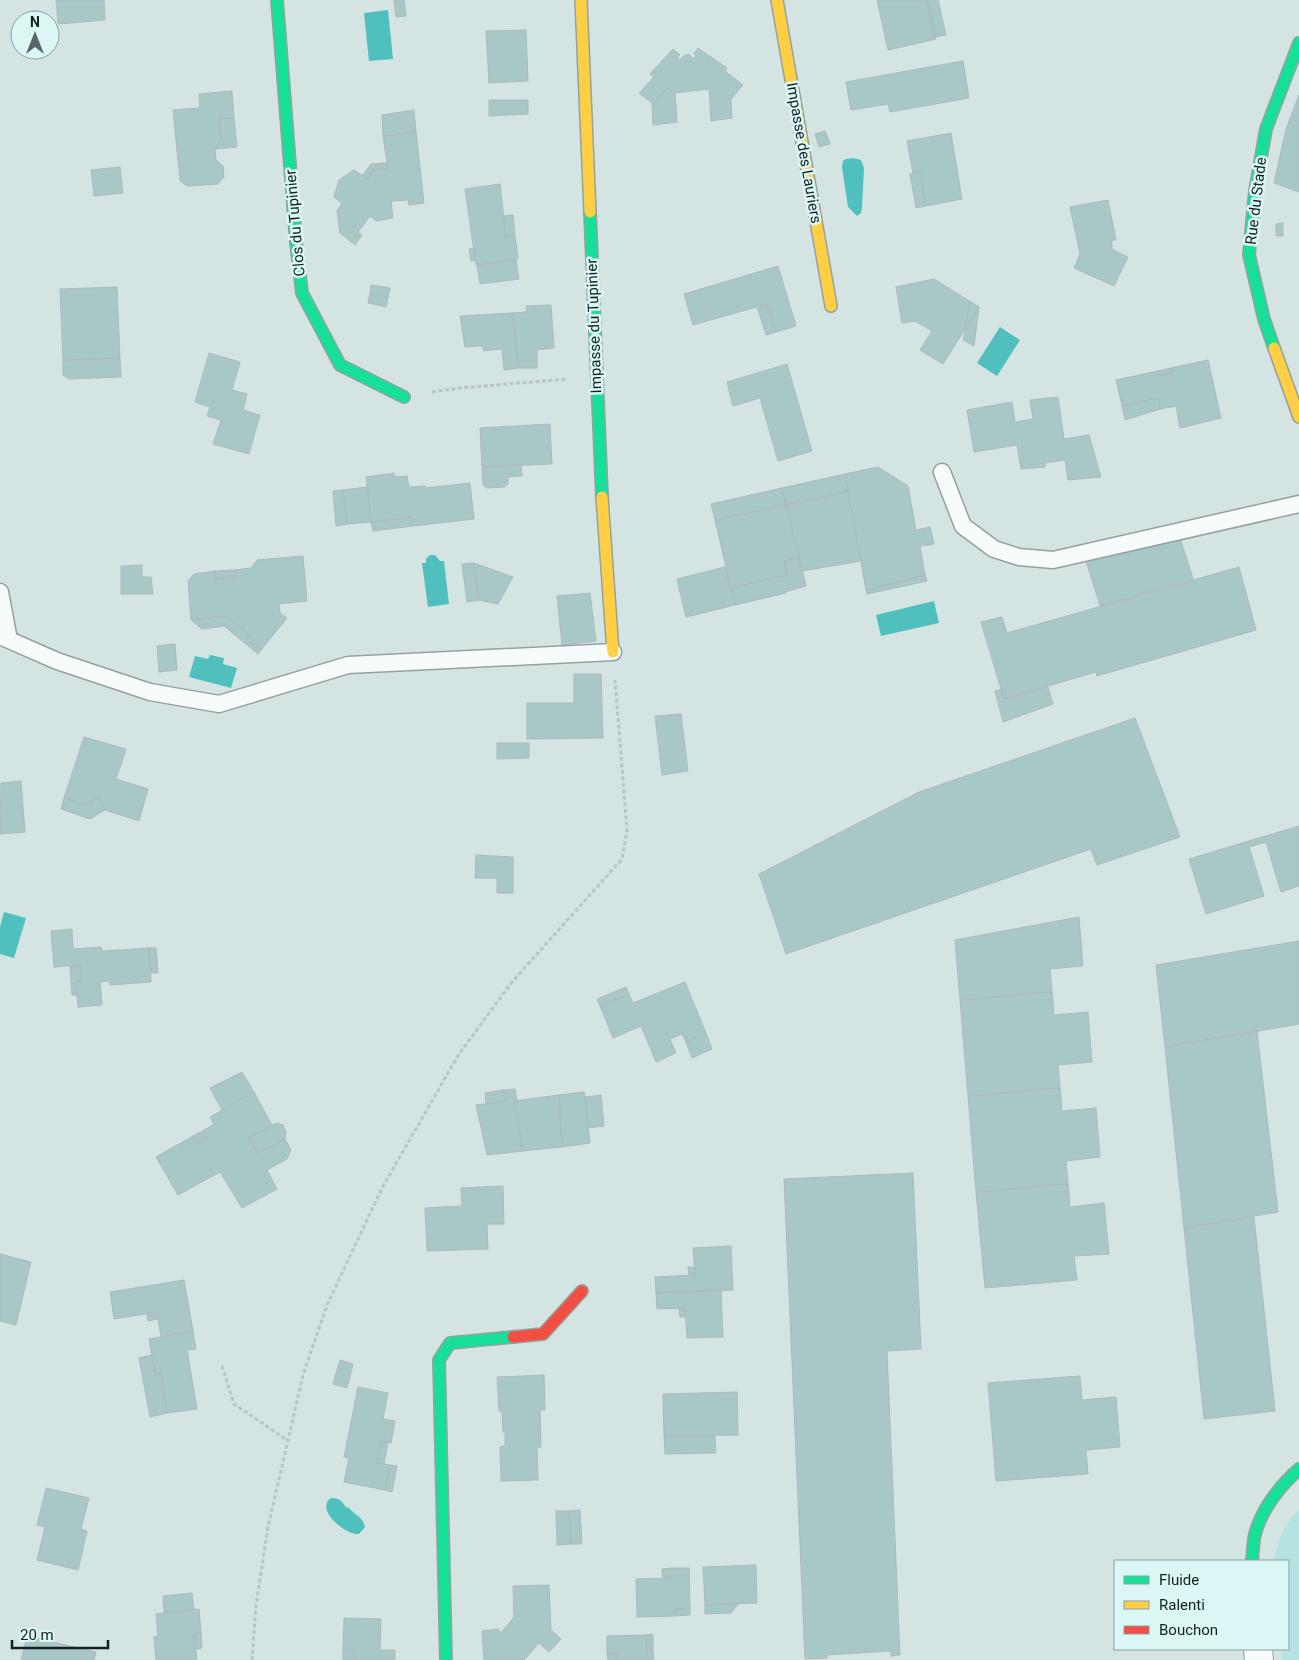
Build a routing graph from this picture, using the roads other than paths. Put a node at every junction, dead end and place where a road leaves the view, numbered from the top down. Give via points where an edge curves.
1 (277, 0) edge
2 (581, 0) edge
3 (777, 0) edge
4 (1299, 43) edge
5 (831, 306) dead end
6 (404, 396) road end
7 (1299, 417) edge
8 (942, 472) dead end
9 (1299, 504) edge
10 (0, 592) edge
11 (5, 638) edge
12 (612, 652) joint
13 (582, 1291) dead end
14 (1299, 1469) edge
15 (1252, 1560) edge
16 (446, 1660) edge

1 - 6 street, Clos du Tupinier via 302,293 340,365
2 - 12 street, Impasse du Tupinier via 596,377
3 - 5 street, Impasse des Lauriers
4 - 7 street, Rue du Stade via 1266,129 1254,191 1249,255 1264,319
8 - 9 lane via 963,526 994,549 1019,557 1054,560
10 - 11 lane
11 - 12 lane via 57,661 150,692 220,704 348,665
13 - 16 street via 542,1334 450,1343 439,1360
14 - 15 street via 1270,1503 1255,1532

